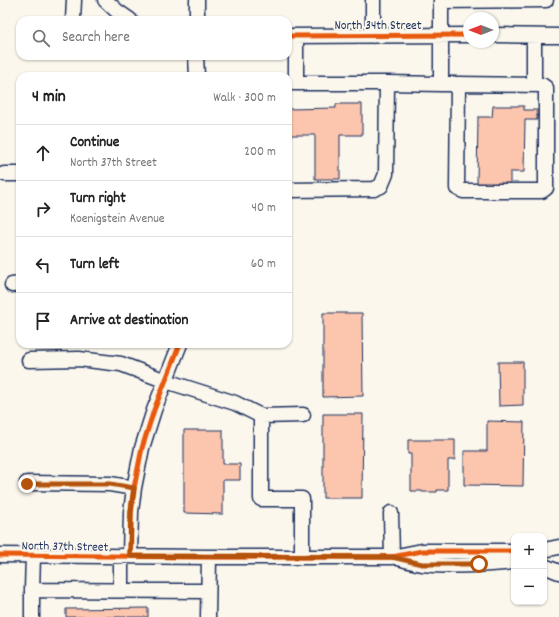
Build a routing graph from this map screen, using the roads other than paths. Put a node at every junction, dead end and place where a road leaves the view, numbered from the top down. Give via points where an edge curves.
1 (74, 0) edge
2 (105, 0) edge
3 (197, 0) edge
4 (373, 0) edge
5 (546, 0) edge
6 (441, 1) edge
7 (73, 16) edge
8 (124, 16) edge
9 (196, 16) edge
10 (441, 35) junction
11 (463, 35) edge
12 (499, 35) edge
13 (292, 36) edge
14 (373, 36) junction
15 (534, 36) junction
16 (559, 36) edge
17 (196, 60) edge
18 (196, 72) edge
19 (292, 83) edge
20 (387, 83) junction
21 (441, 84) junction
22 (458, 84) junction
23 (534, 85) junction
24 (4, 174) dead end
25 (16, 174) edge
26 (292, 190) edge
27 (178, 348) edge
28 (29, 360) dead end
29 (166, 381) junction
30 (261, 416) junction
31 (303, 416) dead end
32 (27, 484) dead end
33 (134, 488) junction
34 (391, 513) dead end
35 (559, 546) edge
36 (547, 549) edge
37 (511, 551) edge
38 (0, 555) edge
39 (32, 556) junction
40 (126, 556) junction
41 (209, 557) junction
42 (302, 557) junction
43 (392, 557) junction
44 (511, 562) edge
45 (547, 567) edge
46 (559, 572) edge
47 (32, 590) junction
48 (121, 590) junction
49 (208, 590) junction
50 (32, 617) edge
51 (208, 617) edge

1 - 7 street
2 - 8 street
3 - 9 street
4 - 14 street
5 - 6 street
6 - 10 street
10 - 11 street, North 34th Street
10 - 14 street, North 34th Street
10 - 21 street
12 - 15 street
13 - 14 street, North 34th Street
13 - 19 street
15 - 16 street
15 - 23 street
17 - 18 street
19 - 20 street
20 - 21 street
20 - 26 street via 386,174 381,186 374,189
21 - 22 street
22 - 23 street
22 - 23 street via 457,188 463,191 542,191 546,188 546,88
24 - 25 street
27 - 29 street
28 - 29 street via 79,359 121,364
29 - 30 street via 235,403
29 - 33 street via 142,448
30 - 31 street
30 - 42 street via 261,499 302,499
32 - 33 street via 110,484
33 - 40 street
34 - 43 street
35 - 36 street
37 - 43 street, North 37th Street via 422,551
38 - 39 street, North 37th Street
39 - 40 street, North 37th Street
39 - 47 street
40 - 41 street, North 37th Street
40 - 48 street
41 - 42 street, North 37th Street
41 - 49 street
42 - 43 street, North 37th Street
43 - 44 street, North 37th Street via 422,564
45 - 46 street
47 - 48 street
47 - 50 street
48 - 49 street
49 - 51 street

